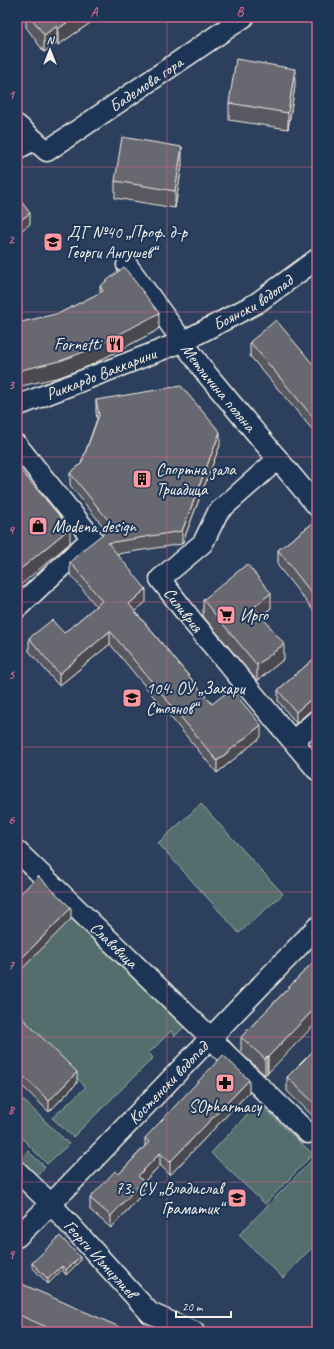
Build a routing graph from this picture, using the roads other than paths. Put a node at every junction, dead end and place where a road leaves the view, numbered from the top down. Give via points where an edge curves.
1 (244, 17) edge
2 (17, 125) edge
3 (41, 145) junction
4 (17, 149) edge
5 (317, 259) edge
6 (127, 265) dead end
7 (184, 341) junction
8 (17, 406) edge
9 (17, 445) edge
10 (278, 460) junction
11 (317, 506) edge
12 (17, 608) edge
13 (317, 720) edge
14 (293, 741) junction
15 (317, 770) edge
16 (17, 852) edge
17 (317, 928) edge
18 (211, 1038) junction
19 (308, 1133) dead end
20 (17, 1171) edge
21 (51, 1204) junction
22 (17, 1237) edge
23 (194, 1332) edge

1 - 3 street, Бадемова гора
2 - 3 street
3 - 4 street, Бадемова гора
5 - 7 street, Боянски водопад via 257,303
6 - 7 street, Метличина поляна
7 - 8 street, Риккардо Ваккарини
7 - 10 street, Метличина поляна
9 - 12 street via 92,538
10 - 11 street, Метличина поляна
10 - 14 street, Силиврия via 218,512 203,543 160,579
13 - 14 street
14 - 15 street, Силиврия
16 - 18 street, Славовица
17 - 18 street, Костенски водопад
18 - 19 street, Славовица
18 - 21 street, Костенски водопад
20 - 21 street, Георги Измирлиев
21 - 22 street, Костенски водопад
21 - 23 street, Георги Измирлиев via 150,1313

